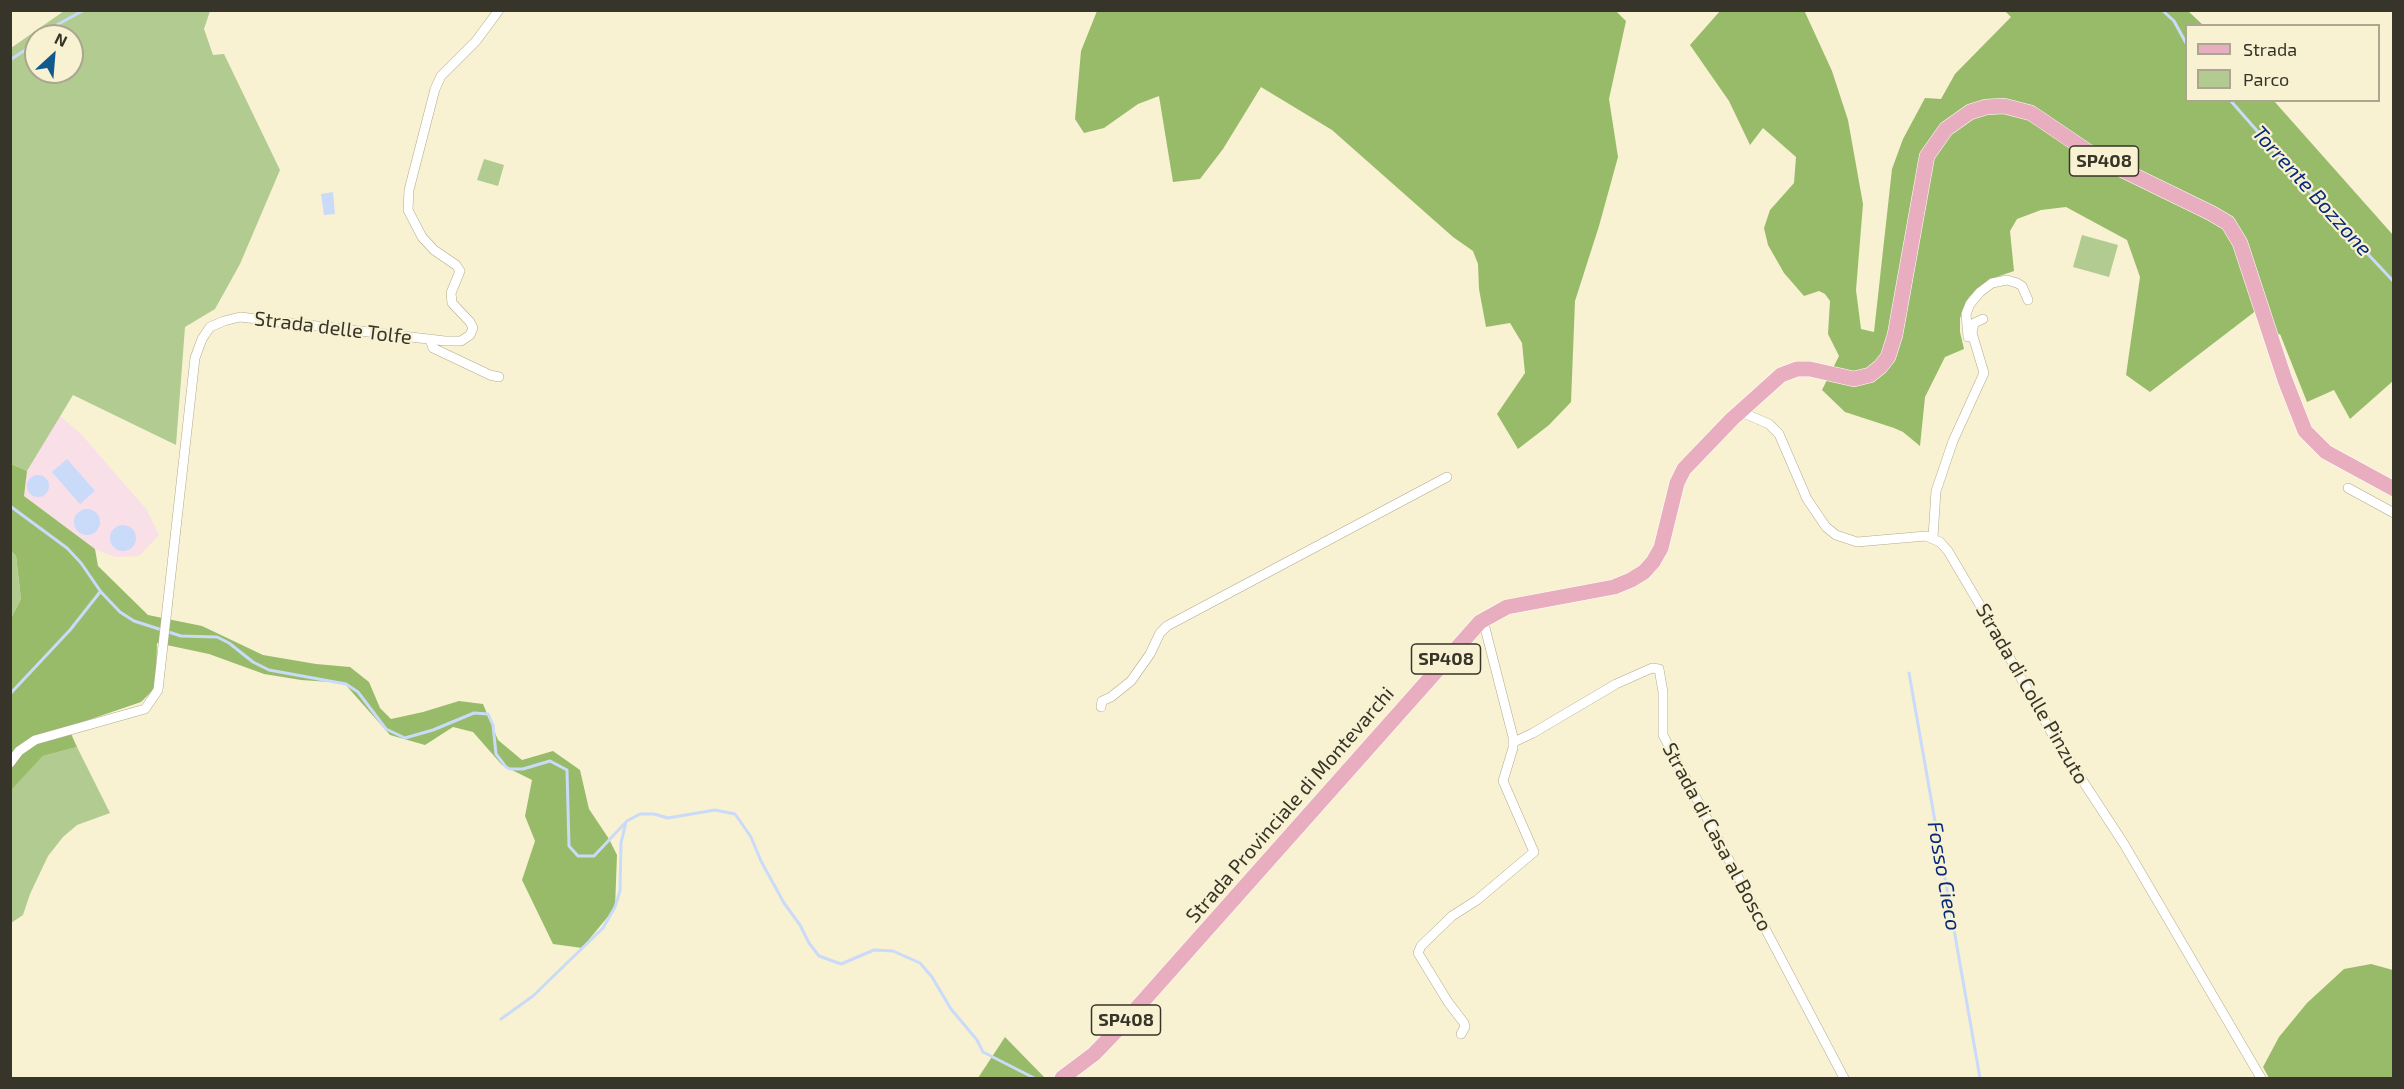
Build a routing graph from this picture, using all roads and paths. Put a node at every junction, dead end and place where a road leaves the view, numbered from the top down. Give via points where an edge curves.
1 (499, 10) edge
2 (2028, 300) dead end
3 (1983, 319) dead end
4 (430, 339) junction
5 (1978, 354) junction
6 (500, 377) dead end
7 (1741, 412) junction
8 (1447, 477) dead end
9 (2348, 488) dead end
10 (2394, 489) edge
11 (2394, 513) edge
12 (1933, 537) junction
13 (1483, 620) junction
14 (1101, 706) dead end
15 (1514, 742) junction
16 (10, 763) edge
17 (1461, 1034) dead end
18 (1062, 1078) edge
19 (1845, 1078) edge
20 (2261, 1078) edge

1 - 4 street, Strada delle Tolfe via 476,41 441,76 410,190 408,210 422,237 460,271 451,293 452,303 473,328 461,341
2 - 5 street via 2022,286 2007,280 1980,292 1966,314 1966,335
3 - 5 street via 1972,328
4 - 6 street via 433,348
4 - 16 street, Strada delle Tolfe via 248,318 210,327 195,358 158,690 146,709 34,740
5 - 12 street via 1984,373 1936,490
7 - 10 main road, Strada Provinciale di Montevarchi / SP408 via 1788,372 1810,369 1854,379 1870,375 1883,364 1894,340 1928,153 1946,129 1966,114 1986,107 2010,106 2036,115 2096,157 2228,223 2240,243 2305,431 2331,455
7 - 12 street via 1769,424 1779,434 1806,500 1836,535 1857,542
7 - 13 main road, Strada Provinciale di Montevarchi / SP408 via 1682,472 1661,548 1644,572 1618,586 1512,606
8 - 14 street via 1167,627 1131,681 1102,701
9 - 11 street
12 - 20 street, Strada di Colle Pinzuto via 1948,551 2054,737 2124,844
13 - 15 street
13 - 18 main road, Strada Provinciale di Montevarchi / SP408 via 1100,1048
15 - 17 street via 1503,781 1534,852 1452,916 1418,953 1464,1023
15 - 19 street, Strada di Casa al Bosco via 1616,684 1652,668 1659,669 1663,735

